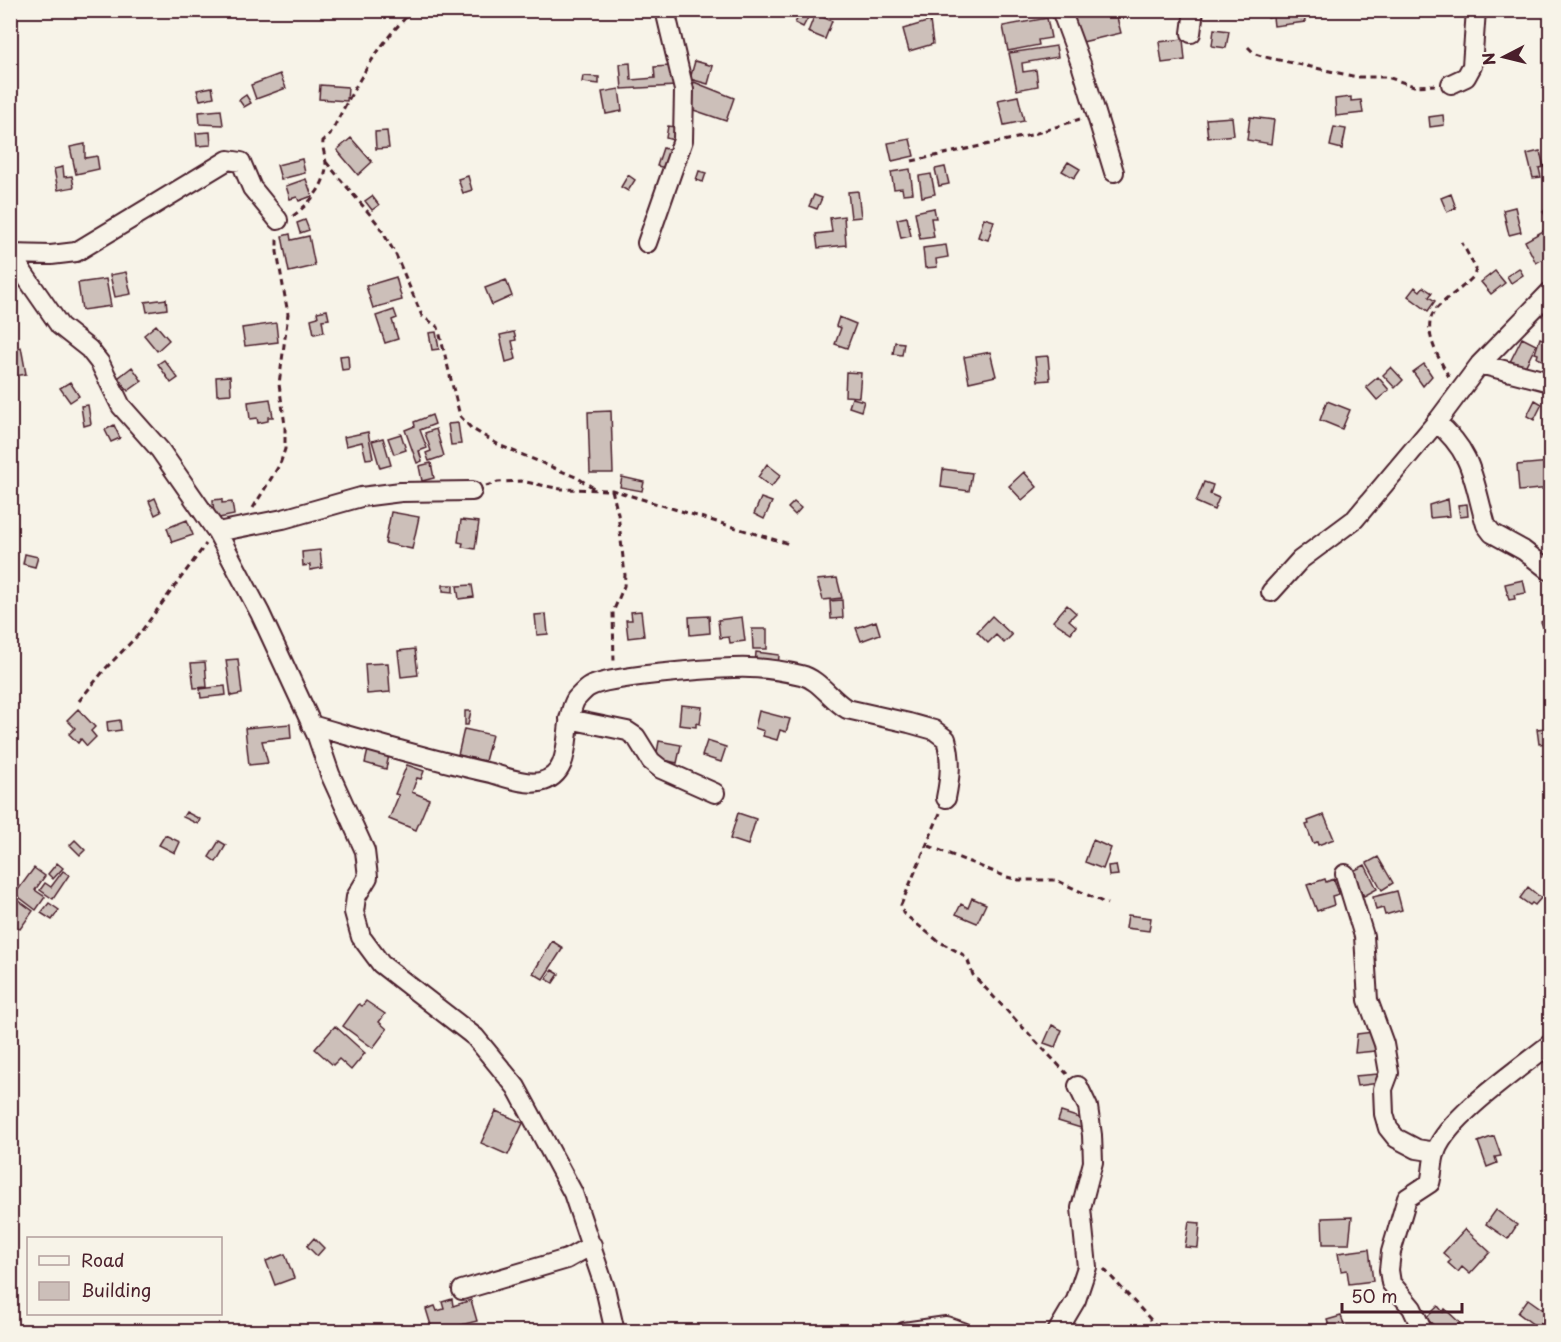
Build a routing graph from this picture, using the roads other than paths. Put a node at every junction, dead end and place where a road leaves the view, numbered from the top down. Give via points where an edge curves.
1 (665, 10) edge
2 (1060, 10) edge
3 (1194, 10) edge
4 (1476, 10) edge
5 (1191, 33) dead end
6 (1451, 84) road end
7 (1114, 172) dead end
8 (278, 220) road end
9 (646, 243) dead end
10 (1551, 292) edge
11 (1480, 364) junction
12 (1551, 382) edge
13 (1436, 422) junction
14 (472, 491) road end
15 (222, 530) junction
16 (1551, 571) edge
17 (1271, 592) dead end
18 (569, 719) junction
19 (312, 725) junction
20 (716, 793) dead end
21 (946, 798) road end
22 (1345, 874) dead end
23 (1551, 1044) edge
24 (1078, 1086) road end
25 (1436, 1152) junction
26 (591, 1245) junction
27 (462, 1290) dead end
28 (615, 1332) edge
29 (904, 1332) edge
30 (963, 1332) edge
31 (1057, 1332) edge
32 (1422, 1332) edge

1 - 9 street via 684,90 683,140
2 - 7 street
3 - 5 street
4 - 6 street via 1472,66 1466,77
8 - 15 street via 252,188 240,162 228,160 76,252 10,254 60,326 100,363 121,406
10 - 11 street
11 - 12 street
11 - 13 street
13 - 16 street via 1451,434 1471,464 1486,525 1492,533
13 - 17 street via 1355,519 1300,560
14 - 15 street via 361,496 283,519
15 - 19 street
18 - 19 street via 567,750 562,762 540,782 436,761
18 - 20 street via 627,731 656,765
18 - 21 street via 576,700 589,687 609,682 734,668 801,675 847,709 934,730 946,739 951,773
19 - 26 street via 368,863 368,877 356,897 354,912 361,937 381,964 475,1037 516,1087 573,1193
22 - 25 street via 1364,936 1368,1000 1389,1073 1383,1089 1388,1128 1396,1138 1417,1149
23 - 25 street via 1466,1113 1446,1134
24 - 31 street via 1088,1107 1093,1162 1081,1208 1086,1247 1084,1281
25 - 32 street via 1430,1183 1407,1198 1401,1212 1389,1270 1391,1283 1412,1308
26 - 27 street via 567,1259
26 - 28 street
29 - 30 street via 932,1326

